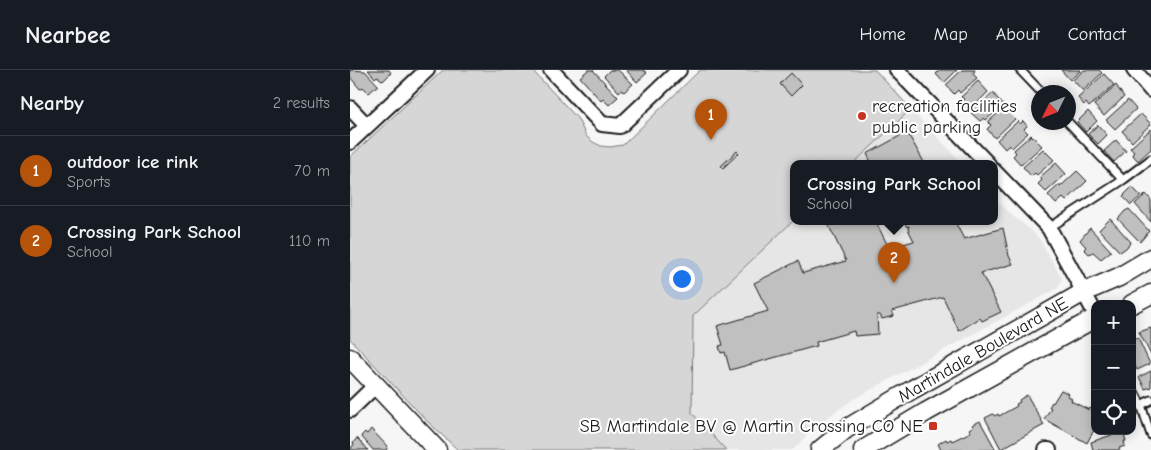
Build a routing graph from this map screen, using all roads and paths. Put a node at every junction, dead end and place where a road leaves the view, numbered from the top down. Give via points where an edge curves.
1 (427, 70) edge
2 (678, 70) edge
3 (897, 70) edge
4 (1020, 70) edge
5 (1134, 70) edge
6 (553, 71) edge
7 (1034, 85) edge
8 (1151, 90) edge
9 (350, 108) edge
10 (367, 126) junction
11 (1076, 130) edge
12 (350, 142) edge
13 (1151, 159) edge
14 (984, 160) edge
15 (998, 175) edge
16 (1123, 180) junction
17 (1049, 228) junction
18 (1151, 258) edge
19 (1084, 292) junction
20 (1151, 294) edge
21 (1136, 302) edge
22 (1091, 305) edge
23 (1091, 320) edge
24 (350, 358) edge
25 (376, 385) junction
26 (1133, 390) edge
27 (1151, 400) edge
28 (1141, 405) junction
29 (350, 410) edge
30 (1151, 435) edge
31 (830, 448) edge
32 (437, 450) edge
33 (864, 450) edge

1 - 10 street
2 - 6 street via 620,126 602,124
3 - 14 street
4 - 7 lane
5 - 8 street
9 - 10 street
10 - 12 street
11 - 16 lane
13 - 16 lane
15 - 17 street
16 - 17 lane
17 - 19 street
18 - 19 street, Martindale Boulevard NE
19 - 22 street
19 - 31 street, Martindale Boulevard NE via 846,429
20 - 21 street
23 - 33 street, Martindale Boulevard NE
24 - 25 street
25 - 29 street
25 - 32 street
26 - 28 lane
27 - 28 lane
28 - 30 lane

